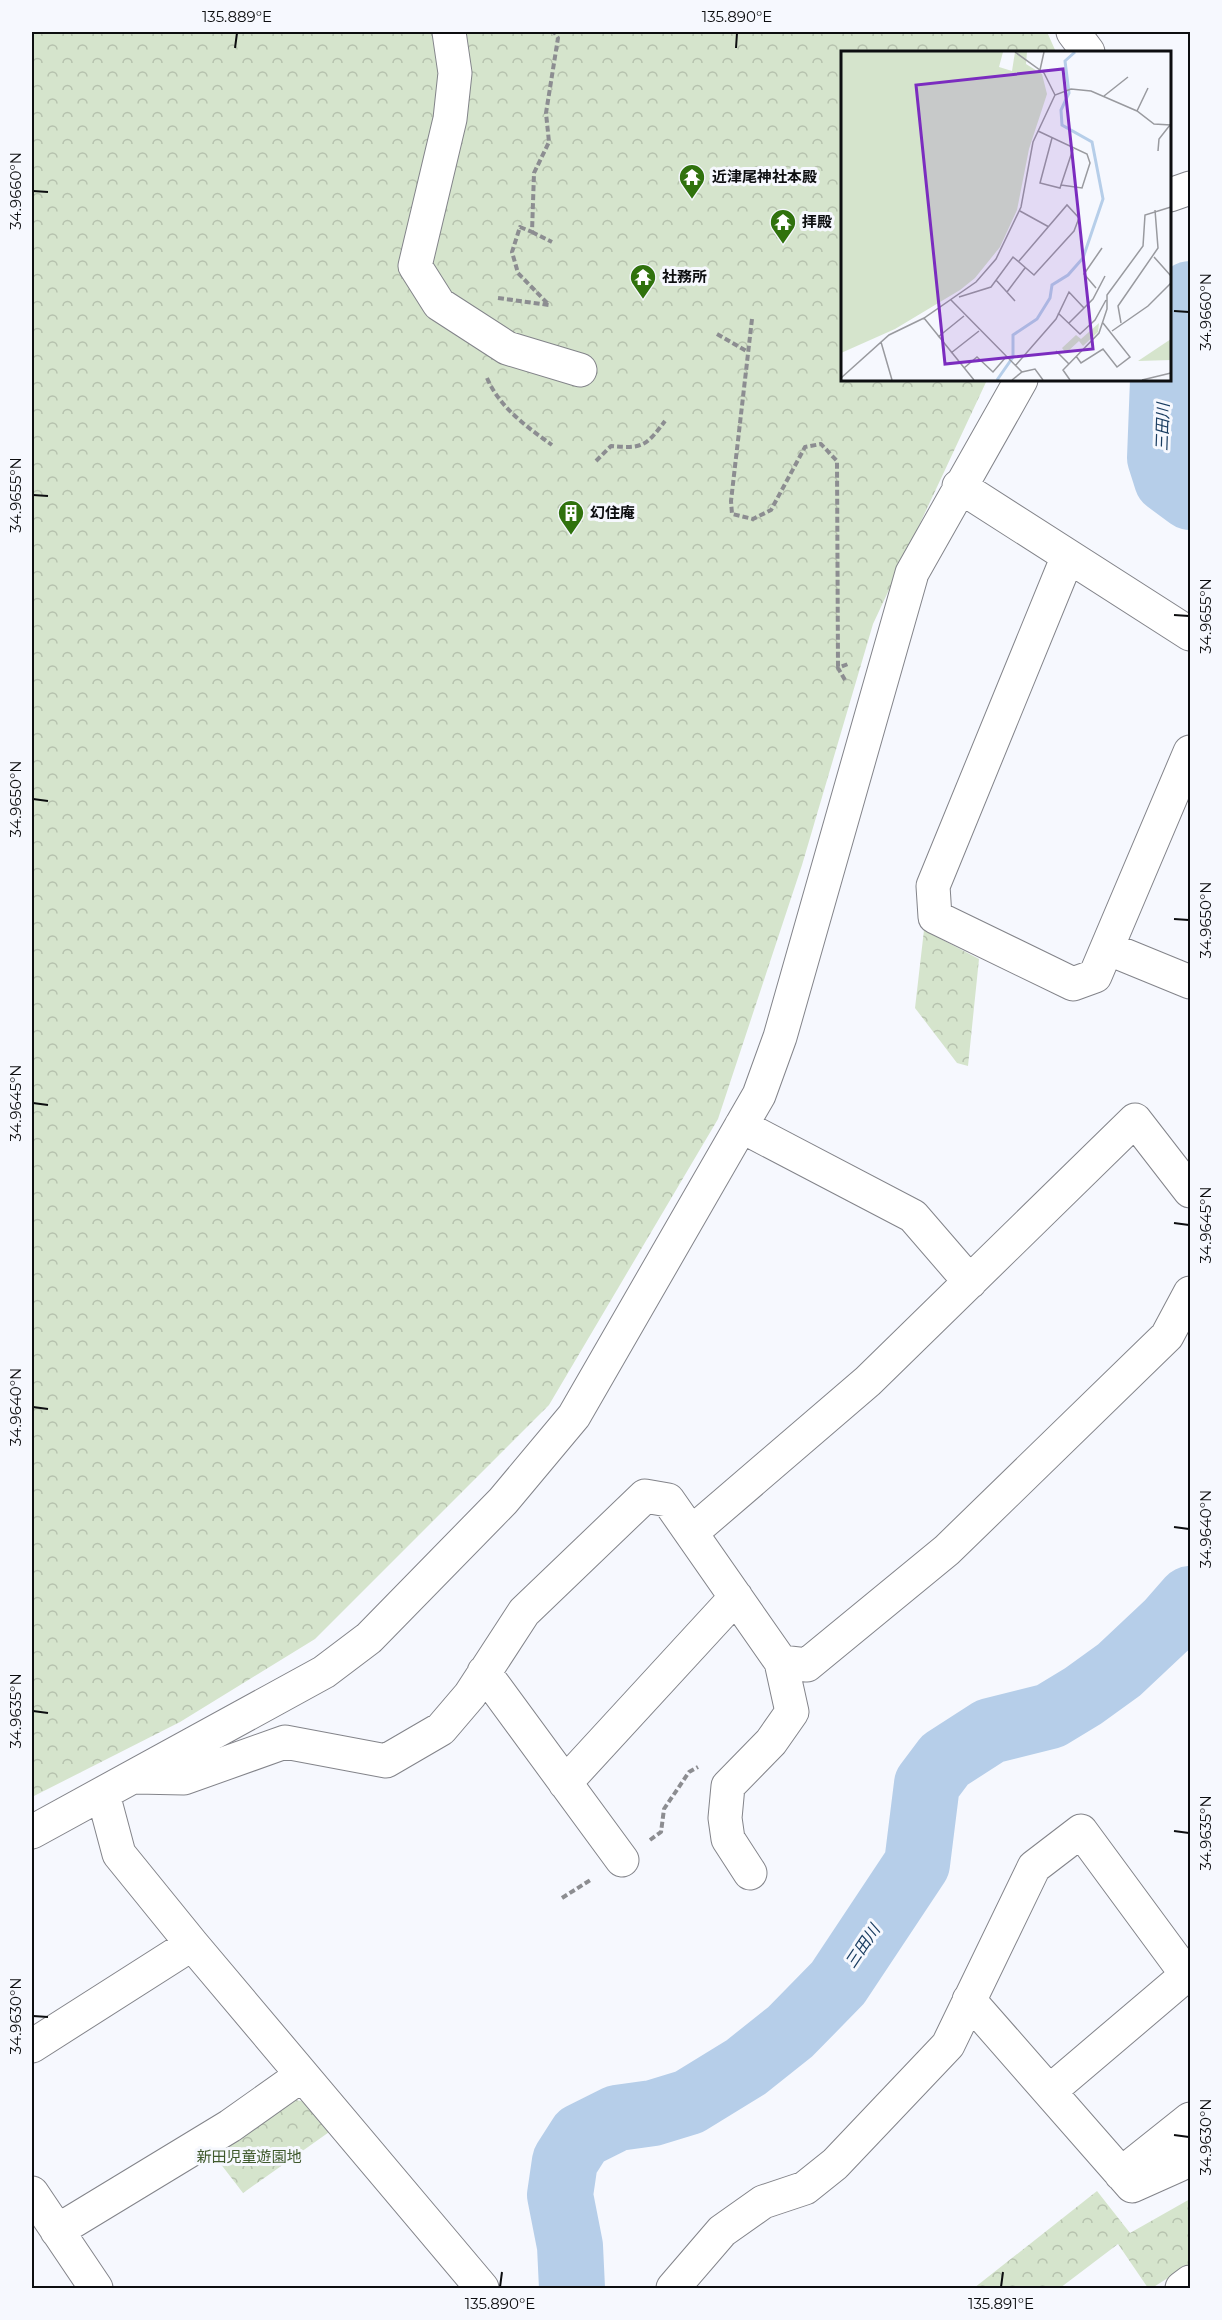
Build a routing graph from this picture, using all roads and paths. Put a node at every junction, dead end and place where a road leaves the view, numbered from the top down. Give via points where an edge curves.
1 (448, 32) edge
2 (554, 32) edge
3 (1073, 32) edge
4 (1087, 51) edge
5 (1191, 188) edge
6 (1171, 195) edge
7 (532, 232) junction
8 (552, 242) dead end
9 (492, 297) dead end
10 (752, 319) dead end
11 (473, 326) junction
12 (717, 334) dead end
13 (748, 352) junction
14 (580, 370) dead end
15 (1020, 381) edge
16 (665, 421) dead end
17 (552, 445) dead end
18 (596, 461) dead end
19 (959, 486) junction
20 (1068, 556) junction
21 (1191, 634) edge
22 (838, 668) dead end
23 (1191, 752) edge
24 (1107, 948) junction
25 (1191, 982) edge
26 (741, 1126) junction
27 (1191, 1191) edge
28 (970, 1282) junction
29 (1191, 1293) edge
30 (691, 1533) junction
31 (736, 1597) junction
32 (782, 1662) junction
33 (484, 1672) junction
34 (699, 1766) dead end
35 (134, 1777) junction
36 (565, 1783) junction
37 (103, 1794) junction
38 (32, 1832) edge
39 (622, 1860) junction
40 (750, 1873) dead end
41 (562, 1898) dead end
42 (192, 1944) junction
43 (1189, 1974) edge
44 (969, 2000) junction
45 (32, 2046) edge
46 (302, 2075) junction
47 (1050, 2091) junction
48 (1191, 2119) edge
49 (1191, 2155) edge
50 (1121, 2174) junction
51 (32, 2193) edge
52 (57, 2231) junction
53 (1191, 2282) edge
54 (91, 2287) edge
55 (482, 2289) edge
56 (673, 2289) edge
57 (1182, 2289) edge

1 - 11 street via 455,73 450,119 416,266 439,304
2 - 7 path via 558,38 546,113 549,142 534,173
3 - 4 street
5 - 6 street
7 - 8 path
7 - 9 path via 520,227 512,252 518,273 549,305
10 - 13 path
11 - 14 street via 507,348
11 - 17 path via 471,340 493,393 521,423
12 - 13 path
13 - 22 path via 732,514 753,519 771,510 804,447 821,444 837,461
15 - 19 street
16 - 18 path via 648,443 628,448 611,446
19 - 20 street
19 - 26 street via 912,573 780,1037 759,1095
20 - 21 street
20 - 24 street via 933,886 935,917 1073,984 1095,976
23 - 24 street
24 - 25 street
26 - 28 street via 913,1216
26 - 35 street via 574,1416 503,1501 369,1638 324,1672
27 - 28 street via 1135,1120
28 - 30 street via 868,1381
29 - 32 street via 1167,1336 947,1550 807,1665
30 - 31 street
30 - 33 street via 668,1500 645,1496 524,1612
31 - 32 street
31 - 36 street
32 - 40 street via 792,1712 771,1742 728,1786 728,1839
33 - 35 street via 441,1729 386,1761 285,1742 184,1778
33 - 36 street
34 - 39 path via 689,1772 664,1809 661,1832
35 - 37 street
36 - 39 street
37 - 38 street
37 - 42 street via 119,1854
39 - 41 path
42 - 45 street
42 - 46 street
43 - 44 street via 1081,1831 1034,1866
43 - 47 street
44 - 47 street
44 - 56 street via 948,2045 835,2164 805,2188 763,2202 722,2231
46 - 52 street via 230,2126
46 - 55 street
47 - 50 street
48 - 50 street
49 - 50 street via 1179,2165 1132,2186
51 - 52 street
52 - 54 street
53 - 57 street

